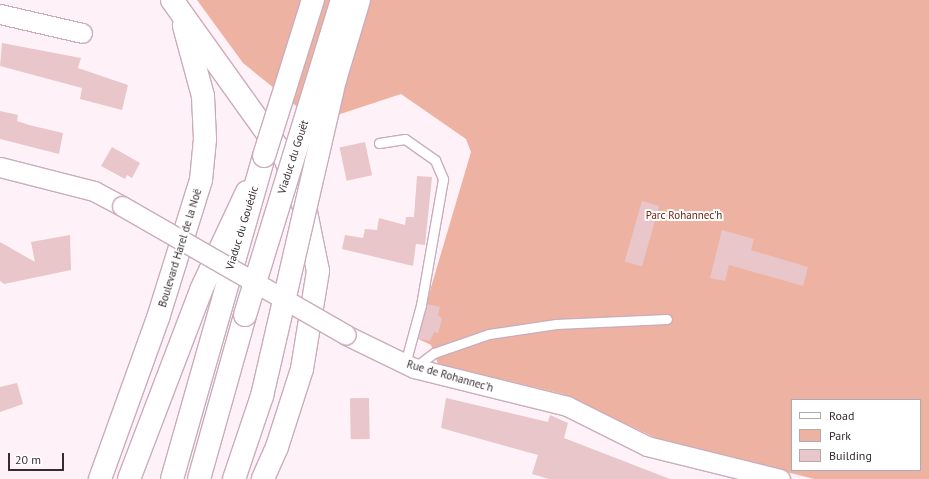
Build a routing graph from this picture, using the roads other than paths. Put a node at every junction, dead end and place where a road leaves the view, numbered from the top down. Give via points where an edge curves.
1 (313, 0) edge
2 (342, 0) edge
3 (359, 0) edge
4 (176, 6) edge
5 (0, 14) edge
6 (82, 33) dead end
7 (380, 143) dead end
8 (264, 156) junction
9 (0, 167) edge
10 (667, 319) dead end
11 (409, 366) junction
12 (100, 479) edge
13 (129, 479) edge
14 (172, 479) edge
15 (199, 479) edge
16 (234, 479) edge
17 (263, 479) edge
18 (780, 479) edge

1 - 8 main road, bridge
2 - 15 main road, Viaduc du Gouët, bridge
3 - 16 main road, bridge via 335,80 262,396
4 - 12 main road, Boulevard Harel de la Noë via 203,96 205,139 200,180 158,318
4 - 17 main road via 285,158 306,212 318,271 302,369 277,447
5 - 6 street
7 - 11 lane via 405,139 435,160 443,179
8 - 13 main road via 201,290
8 - 14 main road, Viaduc du Gouédic
9 - 11 street, Rue de Rohannec'h, bridge via 94,191 346,335
10 - 11 lane via 556,324 489,334 434,353
11 - 18 street, Rue de Rohannec'h via 568,406 647,446

